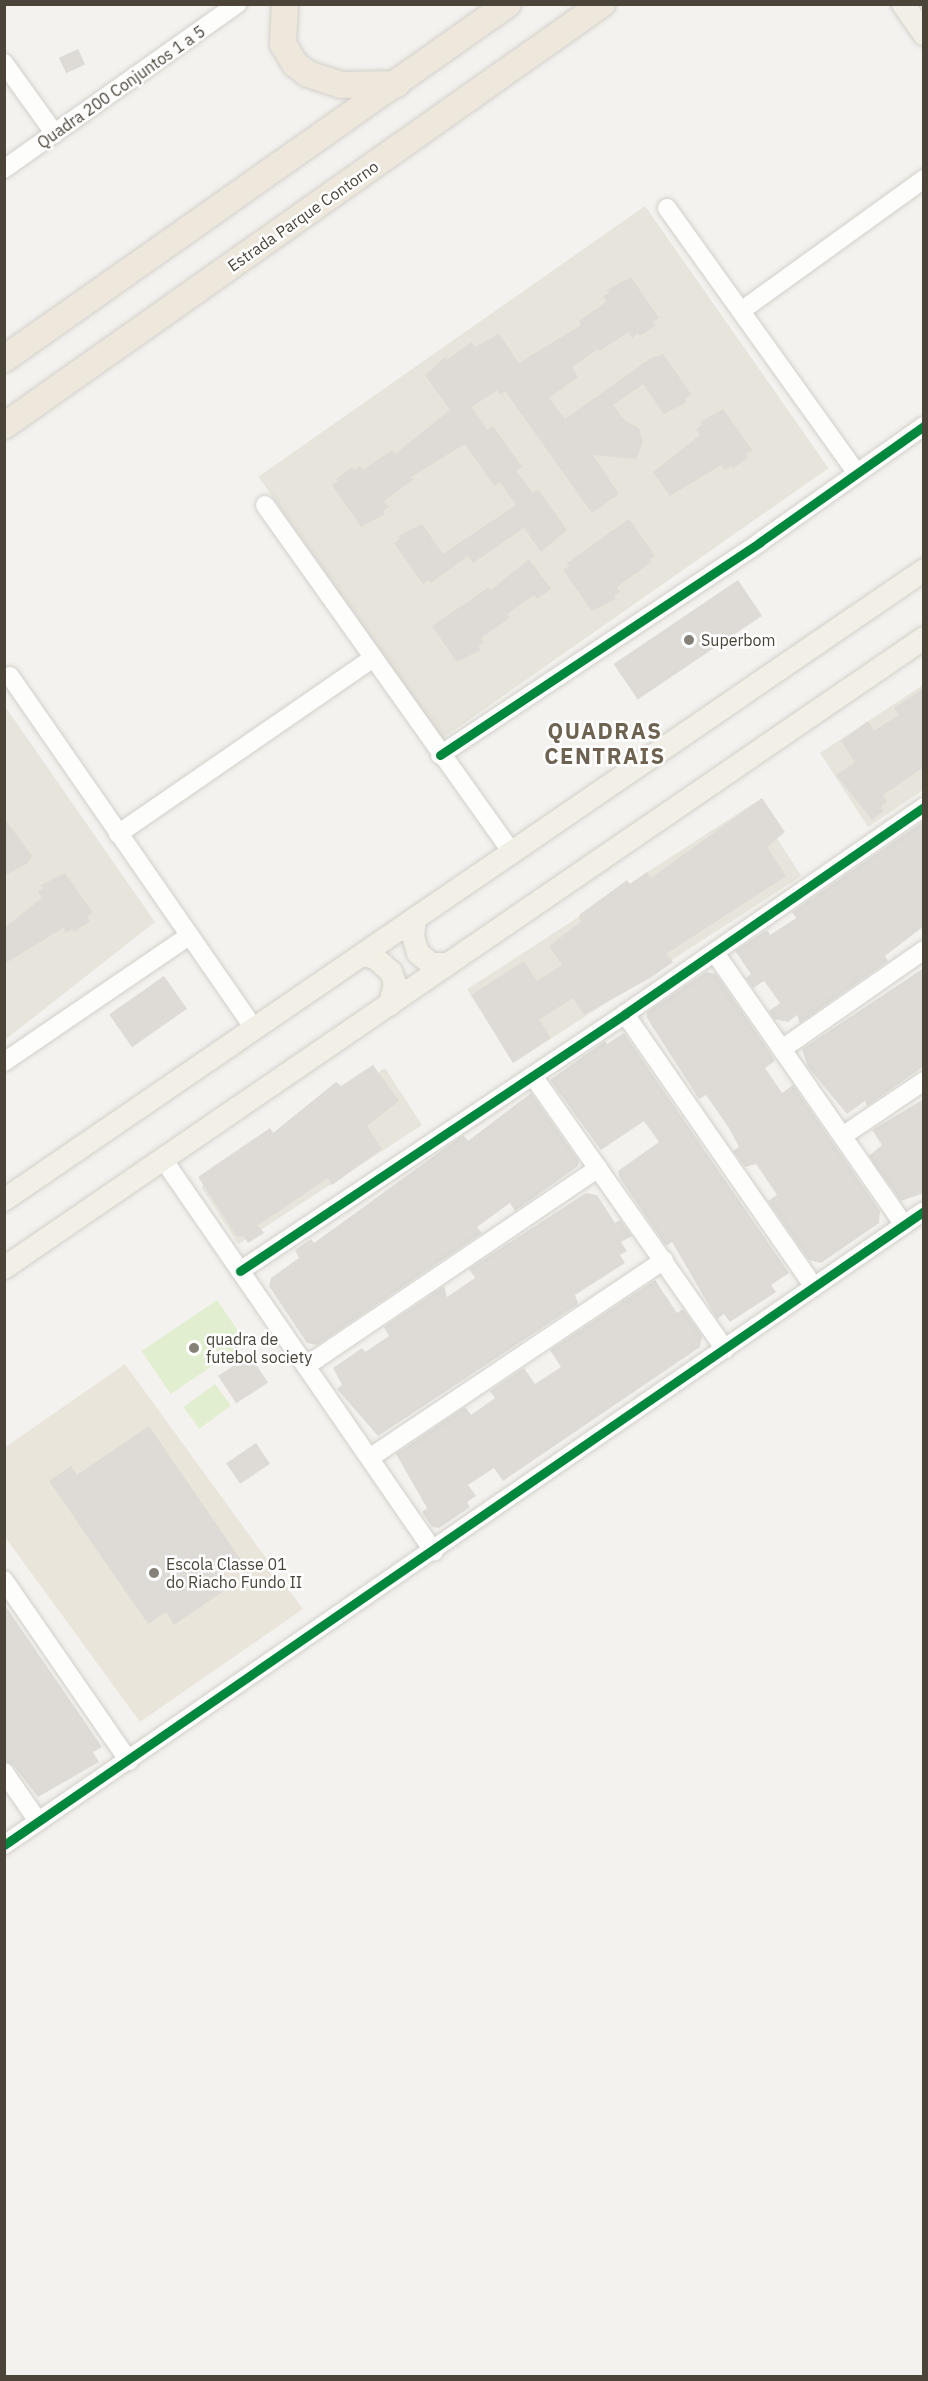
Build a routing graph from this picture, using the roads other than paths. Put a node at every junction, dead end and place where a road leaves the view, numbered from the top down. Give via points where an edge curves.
1 (237, 4) edge
2 (285, 4) edge
3 (508, 4) edge
4 (602, 4) edge
5 (903, 4) edge
6 (924, 34) edge
7 (4, 63) edge
8 (396, 84) junction
9 (55, 134) junction
10 (4, 169) edge
11 (924, 178) edge
12 (667, 208) dead end
13 (741, 311) junction
14 (4, 360) edge
15 (4, 426) edge
16 (924, 426) edge
17 (856, 472) junction
18 (265, 505) dead end
19 (924, 570) edge
20 (924, 638) edge
21 (373, 658) junction
22 (10, 676) dead end
23 (440, 755) junction
24 (924, 807) edge
25 (118, 834) junction
26 (512, 853) junction
27 (415, 920) junction
28 (189, 936) junction
29 (924, 950) edge
30 (715, 953) junction
31 (364, 955) junction
32 (445, 964) junction
33 (390, 1004) junction
34 (625, 1014) junction
35 (254, 1029) junction
36 (782, 1049) junction
37 (4, 1062) edge
38 (533, 1076) junction
39 (924, 1081) edge
40 (844, 1135) junction
41 (163, 1158) junction
42 (598, 1168) junction
43 (4, 1200) edge
44 (924, 1211) edge
45 (904, 1225) junction
46 (664, 1260) junction
47 (4, 1268) edge
48 (240, 1271) junction
49 (814, 1287) junction
50 (725, 1349) junction
51 (306, 1366) junction
52 (371, 1457) junction
53 (434, 1552) junction
54 (4, 1580) edge
55 (129, 1761) junction
56 (4, 1772) edge
57 (38, 1821) junction
58 (4, 1845) edge

1 - 9 street, Quadra 200 Conjuntos 1 a 5
2 - 8 highway via 283,44 295,64 308,74 341,85
3 - 8 highway
4 - 15 highway, Estrada Parque Contorno
5 - 6 main road
7 - 9 street
8 - 14 highway
9 - 10 street, Quadra 200 Conjuntos 1 a 5
11 - 13 street
12 - 13 street
13 - 17 street
16 - 17 street
17 - 23 street via 760,542
18 - 21 street
19 - 26 main road
20 - 32 main road
21 - 23 street
21 - 25 street
22 - 25 street
23 - 26 street
24 - 30 street
25 - 28 street
26 - 27 main road
27 - 31 main road
27 - 32 main road via 413,936 418,953 431,964
28 - 35 street
28 - 37 street
29 - 36 street
30 - 34 street
30 - 36 street
31 - 33 main road via 375,957 391,972 395,983
31 - 35 main road
32 - 33 main road
33 - 41 main road
34 - 38 street
34 - 49 street
35 - 43 main road
36 - 40 street
38 - 42 street
38 - 48 street
39 - 40 street
40 - 45 street
41 - 47 main road
41 - 48 street
42 - 46 street
42 - 51 street
44 - 45 street
45 - 49 street
46 - 50 street
46 - 52 street
48 - 51 street
49 - 50 street
50 - 53 street
51 - 52 street
52 - 53 street
53 - 55 street
54 - 55 street
55 - 57 street
56 - 57 street
57 - 58 street

